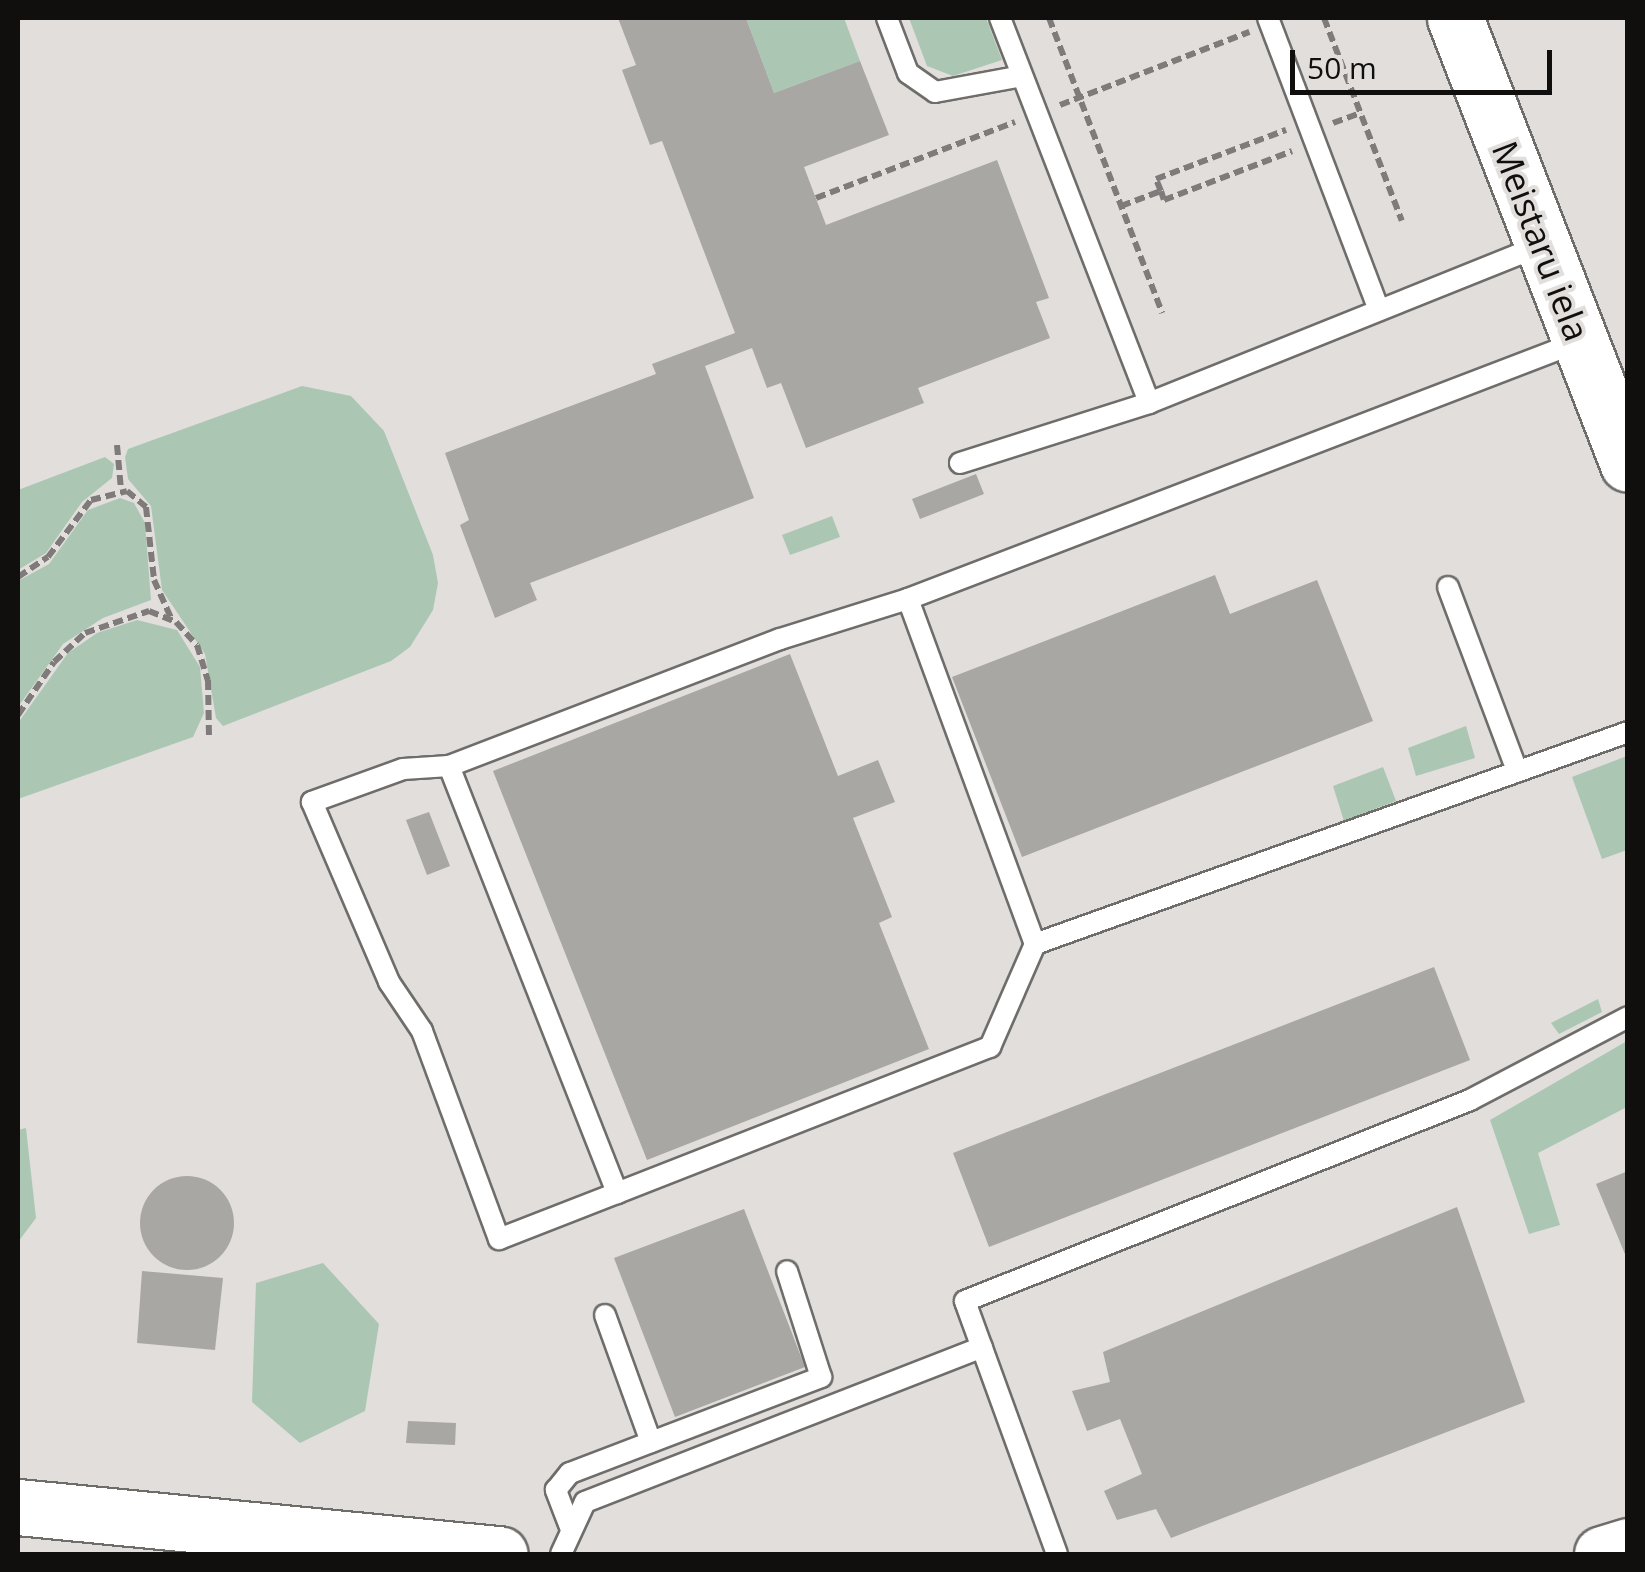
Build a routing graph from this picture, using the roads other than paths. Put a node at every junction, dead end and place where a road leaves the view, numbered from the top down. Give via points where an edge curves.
1 (887, 18) edge
2 (1000, 18) edge
3 (1268, 18) edge
4 (1455, 18) edge
5 (1022, 76) junction
6 (1543, 245) junction
7 (1379, 310) junction
8 (1580, 341) junction
9 (1149, 402) junction
10 (960, 463) dead end
11 (1628, 464) edge
12 (1448, 587) dead end
13 (908, 599) junction
14 (1628, 732) edge
15 (449, 766) junction
16 (1516, 772) junction
17 (1035, 944) junction
18 (1628, 1017) edge
19 (617, 1193) junction
20 (787, 1271) dead end
21 (605, 1315) dead end
22 (982, 1347) junction
23 (650, 1442) junction
24 (18, 1507) edge
25 (570, 1527) junction
26 (1628, 1546) edge
27 (469, 1553) edge
28 (561, 1554) edge
29 (1057, 1554) edge
30 (1602, 1554) edge

1 - 5 lane via 908,73 935,92
2 - 5 lane
3 - 7 lane
4 - 6 street, Meistaru iela
5 - 9 lane
6 - 7 lane
6 - 8 street, Meistaru iela
7 - 9 lane
8 - 11 street, Meistaru iela
8 - 13 lane
9 - 10 lane
12 - 16 lane
13 - 15 lane via 780,639
13 - 17 lane
14 - 16 lane
15 - 19 lane
15 - 19 lane via 403,769 312,802 389,982 422,1031 499,1239
16 - 17 lane
17 - 19 lane via 990,1048
18 - 22 lane via 1470,1100 965,1301
20 - 23 lane via 821,1377
21 - 23 lane
22 - 25 lane via 586,1502
22 - 29 lane
23 - 25 lane via 570,1473 556,1490
24 - 27 street
25 - 28 lane
26 - 30 street

